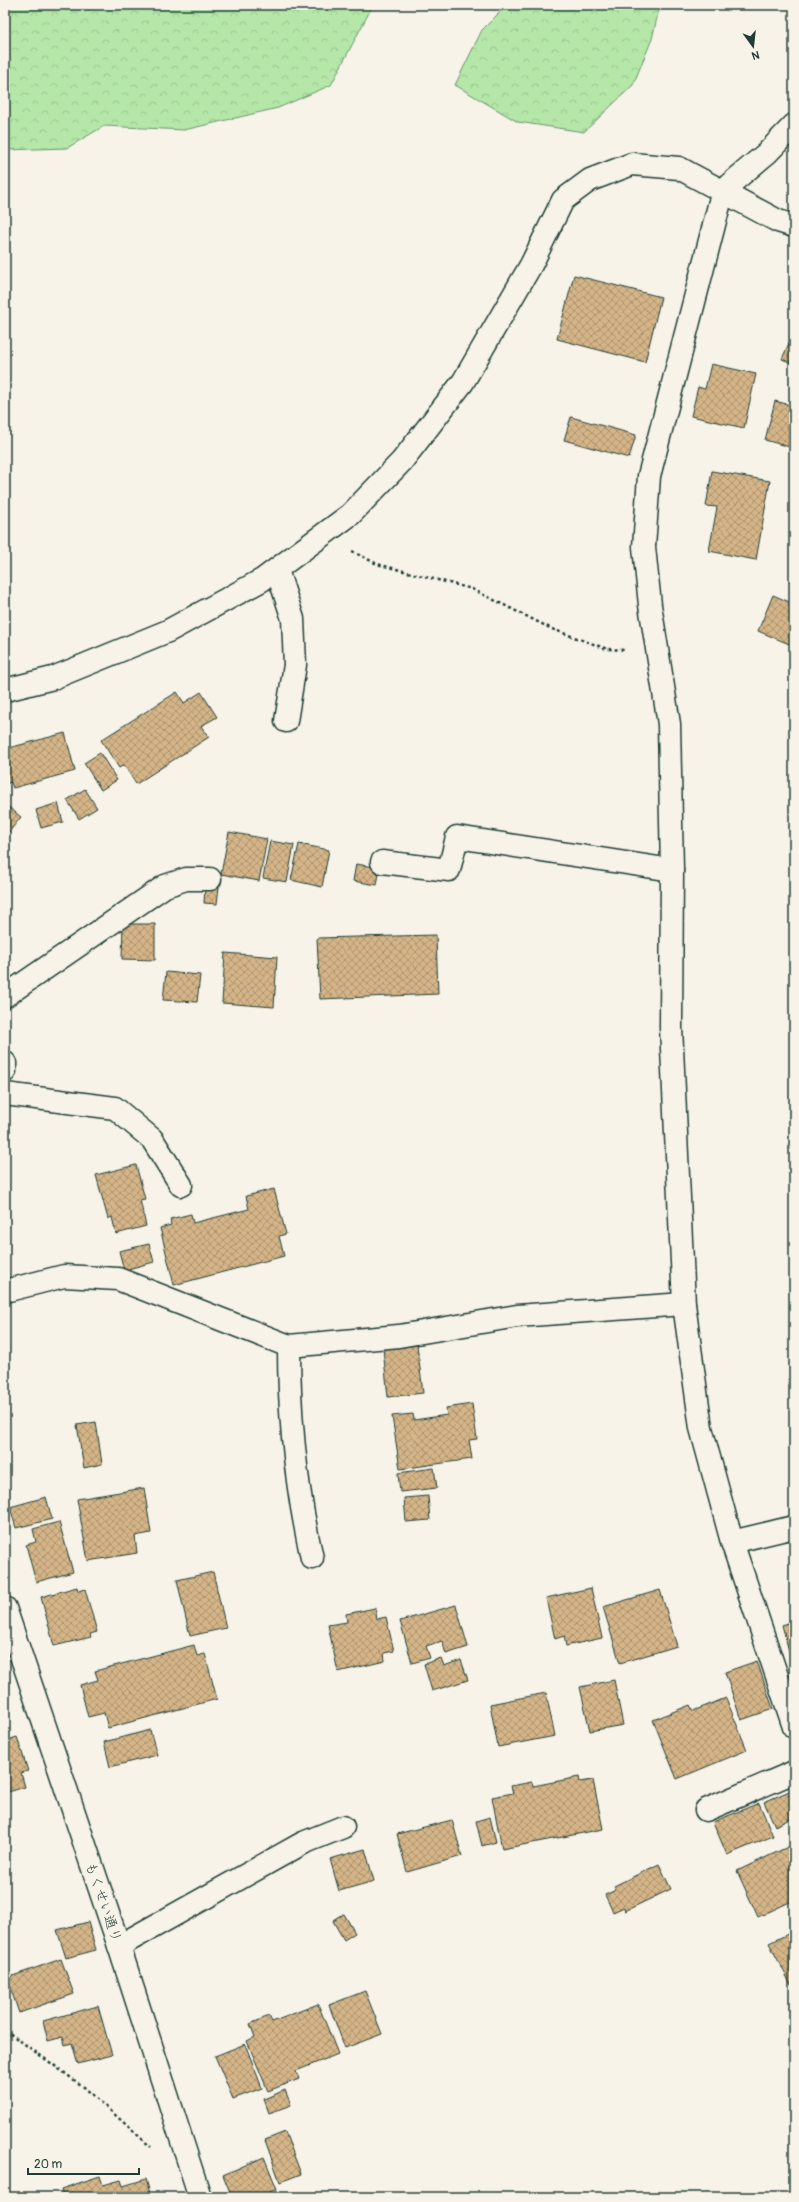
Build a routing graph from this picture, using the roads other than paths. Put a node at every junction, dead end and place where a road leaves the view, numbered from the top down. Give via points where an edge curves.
1 (794, 125) edge
2 (723, 190) junction
3 (794, 226) edge
4 (277, 570) junction
5 (5, 690) edge
6 (286, 721) dead end
7 (382, 862) dead end
8 (672, 870) junction
9 (210, 879) dead end
10 (5, 996) edge
11 (5, 1063) edge
12 (5, 1071) edge
13 (5, 1094) edge
14 (181, 1185) dead end
15 (5, 1291) edge
16 (684, 1304) junction
17 (289, 1346) junction
18 (794, 1527) edge
19 (732, 1542) junction
20 (312, 1558) dead end
21 (5, 1608) edge
22 (794, 1727) edge
23 (794, 1772) edge
24 (706, 1810) dead end
25 (343, 1827) dead end
26 (119, 1946) junction
27 (200, 2197) edge

1 - 2 street via 767,153
2 - 3 street via 778,221
2 - 4 street via 679,168 632,164 590,180 563,200 530,265 463,382 402,461 351,514
2 - 8 street via 649,476 644,547 669,724
4 - 5 street via 168,631 53,678
4 - 6 street via 293,620 295,665
7 - 8 street via 449,870 457,837
8 - 16 street via 670,1027
9 - 10 street via 186,879 165,886
11 - 12 street
13 - 14 street via 115,1108 152,1139
15 - 17 street via 64,1276 118,1280
16 - 17 street via 517,1316 398,1336
16 - 19 street via 701,1428
17 - 20 street via 289,1403 301,1510
18 - 19 street
19 - 22 street
21 - 26 street, もくせい通り
23 - 24 street
25 - 26 street via 303,1843
26 - 27 street, もくせい通り

